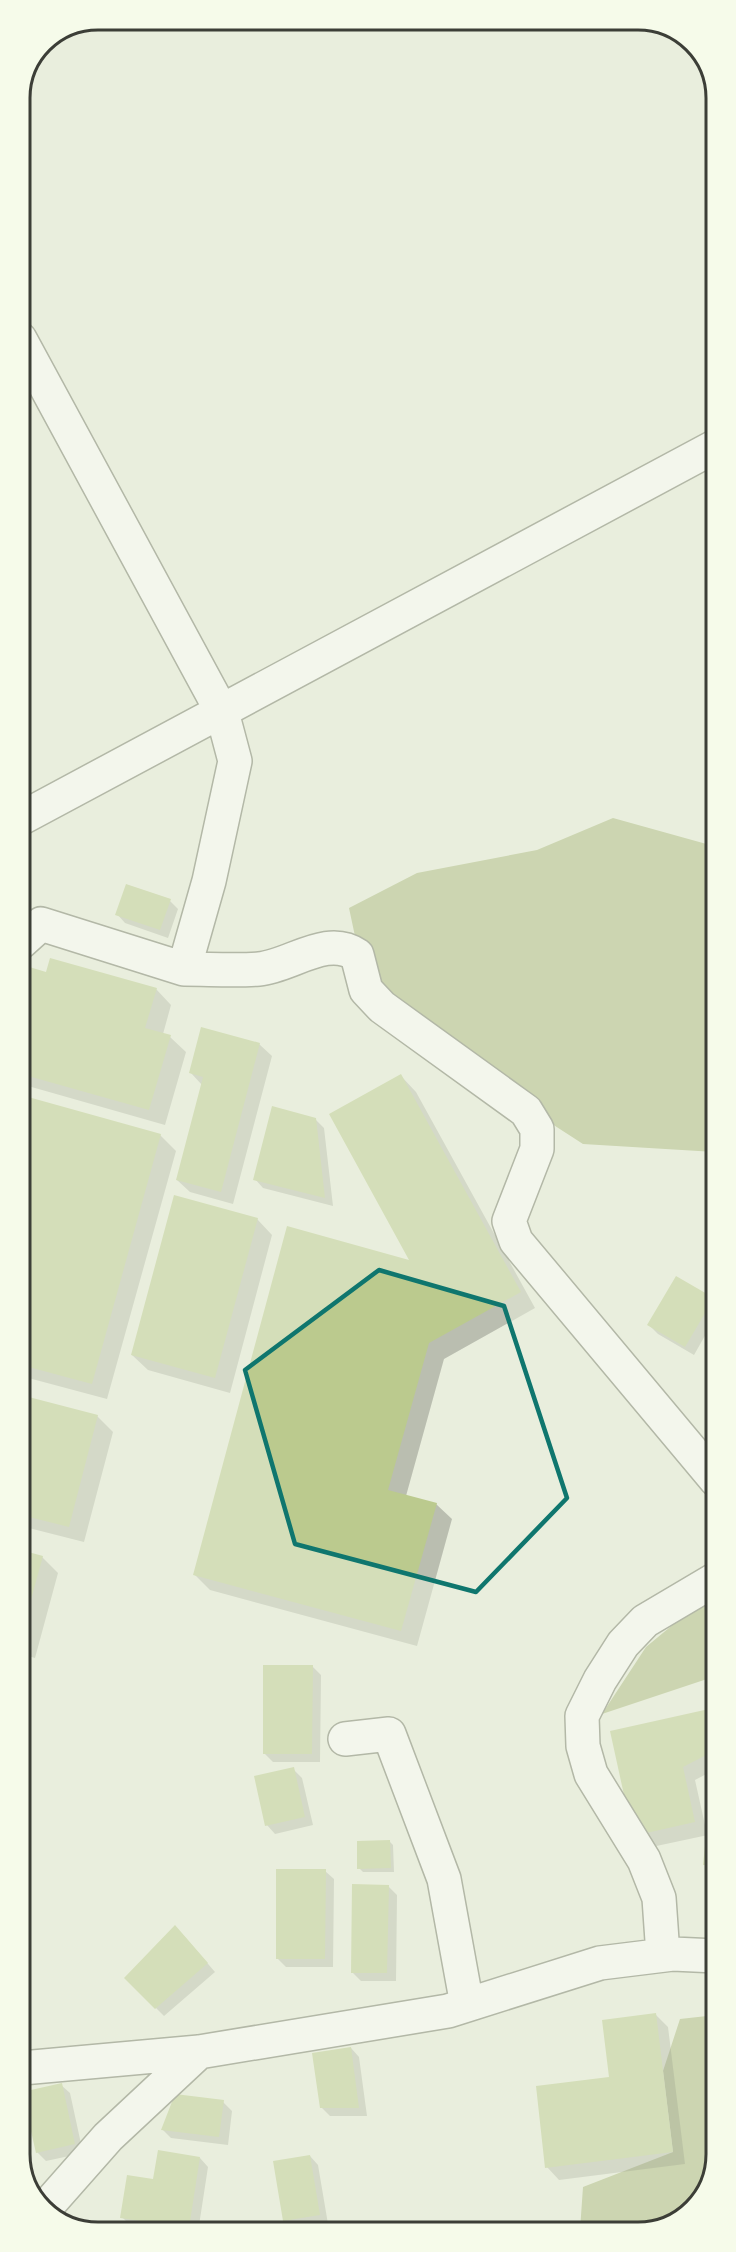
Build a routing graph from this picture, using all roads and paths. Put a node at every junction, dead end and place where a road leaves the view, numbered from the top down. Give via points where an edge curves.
1 (30, 357) edge
2 (706, 451) edge
3 (222, 712) junction
4 (30, 814) edge
5 (30, 934) edge
6 (184, 969) junction
7 (706, 1468) edge
8 (706, 1585) edge
9 (345, 1739) dead end
10 (663, 1955) junction
11 (706, 1956) edge
12 (467, 2005) junction
13 (199, 2052) junction
14 (30, 2066) edge
15 (50, 2202) edge

1 - 3 street
2 - 3 street
3 - 4 street
3 - 6 street via 236,761
5 - 6 street via 41,924
6 - 7 street via 261,969 332,947 348,949 357,956 366,990 382,1007 526,1111 537,1129 537,1149 509,1221 516,1241
8 - 10 street via 645,1621 623,1644 582,1716 582,1746 591,1774 644,1860 658,1898
9 - 12 street via 389,1734 444,1879
10 - 11 street
10 - 12 street via 600,1963
12 - 13 street
13 - 14 street
13 - 15 street via 108,2137

